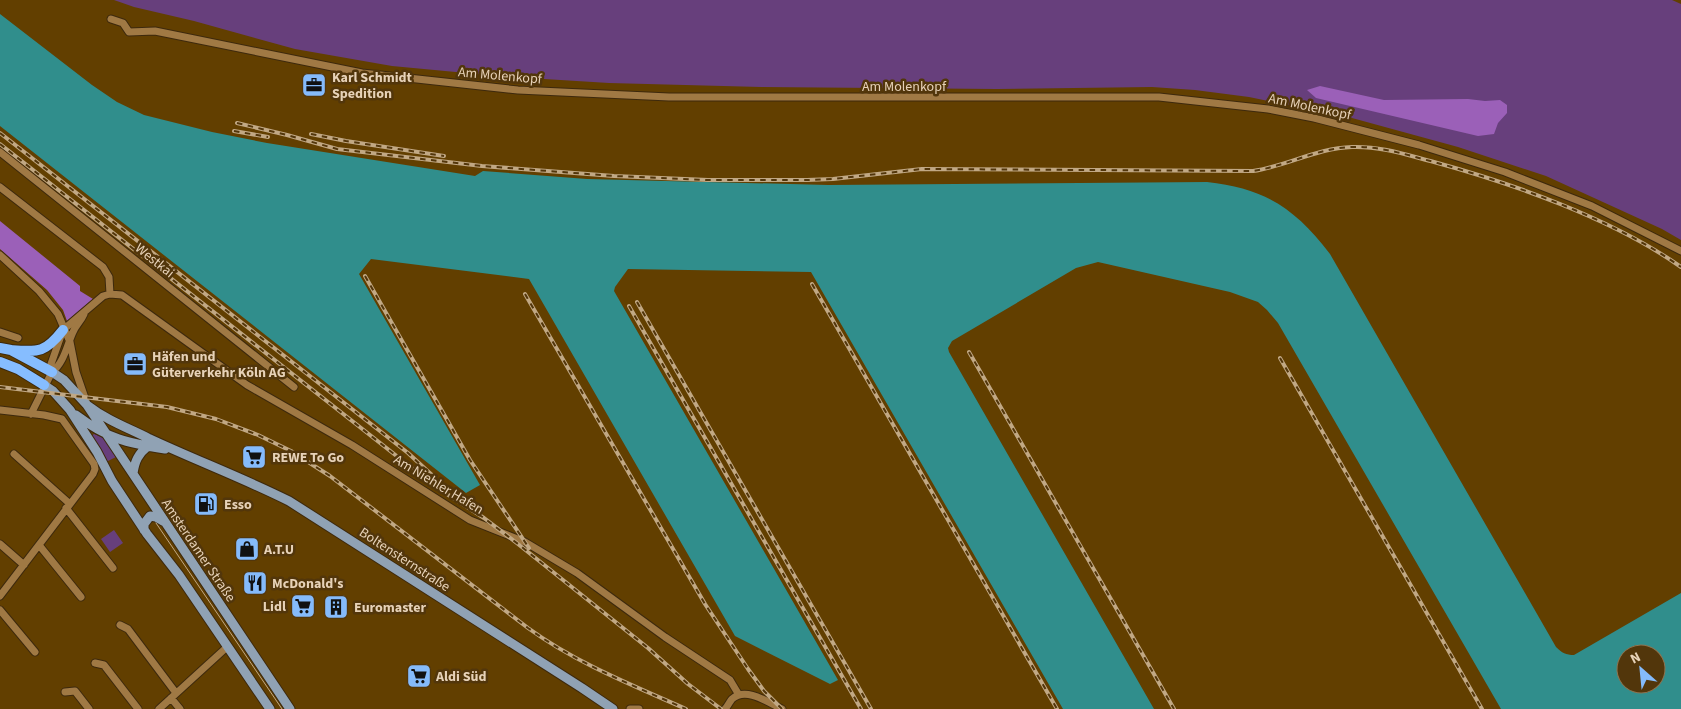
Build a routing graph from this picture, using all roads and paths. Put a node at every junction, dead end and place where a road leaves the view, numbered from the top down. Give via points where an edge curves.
1 (111, 19) dead end
2 (0, 152) edge
3 (0, 187) edge
4 (1681, 251) edge
5 (0, 255) edge
6 (110, 294) junction
7 (84, 314) junction
8 (63, 330) junction
9 (0, 332) edge
10 (18, 338) dead end
11 (70, 342) junction
12 (5, 349) edge
13 (0, 362) edge
14 (52, 372) junction
15 (44, 385) junction
16 (294, 387) dead end
17 (87, 405) junction
18 (0, 410) edge
19 (70, 410) junction
20 (30, 414) junction
21 (106, 434) junction
22 (148, 446) junction
23 (173, 450) junction
24 (14, 454) dead end
25 (132, 474) junction
26 (68, 506) junction
27 (165, 523) junction
28 (144, 530) junction
29 (0, 544) edge
30 (38, 545) junction
31 (24, 565) junction
32 (113, 568) dead end
33 (0, 596) edge
34 (81, 597) dead end
35 (0, 610) edge
36 (120, 625) dead end
37 (227, 647) junction
38 (35, 652) dead end
39 (95, 663) dead end
40 (65, 692) dead end
41 (174, 695) junction
42 (739, 695) junction
43 (88, 709) edge
44 (138, 709) edge
45 (158, 709) edge
46 (180, 709) edge
47 (270, 709) edge
48 (290, 709) edge
49 (613, 709) edge
50 (630, 709) edge
51 (639, 709) edge
52 (726, 709) edge
53 (782, 709) edge

1 - 4 street, Am Molenkopf via 123,23 129,32 155,31 362,73 518,90 669,97 1159,98 1268,108 1419,145 1505,172 1592,206
2 - 16 street, Westkai
3 - 6 street via 103,267 109,277
5 - 8 street via 53,307
6 - 7 street
6 - 42 street, Am Niehler Hafen via 122,295 247,385 460,513 483,526 525,542 577,573 730,680
7 - 8 street
7 - 11 street via 74,328
8 - 11 street
8 - 12 highway via 53,343 43,349 31,352
8 - 14 street via 51,364
9 - 10 street
11 - 14 street via 58,367
11 - 17 street
12 - 14 highway
13 - 15 highway via 18,368
14 - 15 street
14 - 17 main road
15 - 19 main road
15 - 20 street
17 - 21 main road, Amsterdamer Straße
17 - 23 main road, Boltensternstraße via 104,418
18 - 20 street
19 - 21 main road, Boltensternstraße
19 - 28 main road
20 - 26 street via 65,421 94,464 93,474
21 - 22 main road, Boltensternstraße via 120,441
21 - 25 main road, Amsterdamer Straße
22 - 23 main road, Boltensternstraße
22 - 25 main road via 135,461
23 - 49 main road, Boltensternstraße via 289,501
24 - 26 street
25 - 27 main road, Amsterdamer Straße
26 - 30 street
26 - 32 street
27 - 28 main road via 150,516
27 - 48 main road, Amsterdamer Straße
28 - 37 main road via 179,575
29 - 31 street
30 - 31 street
30 - 34 street
31 - 33 street
35 - 38 street
36 - 41 street via 128,630
37 - 41 street
37 - 47 main road
39 - 44 street via 104,665
40 - 43 street via 74,690
41 - 45 street
41 - 46 street
42 - 52 street
42 - 53 street via 756,696
50 - 51 street

